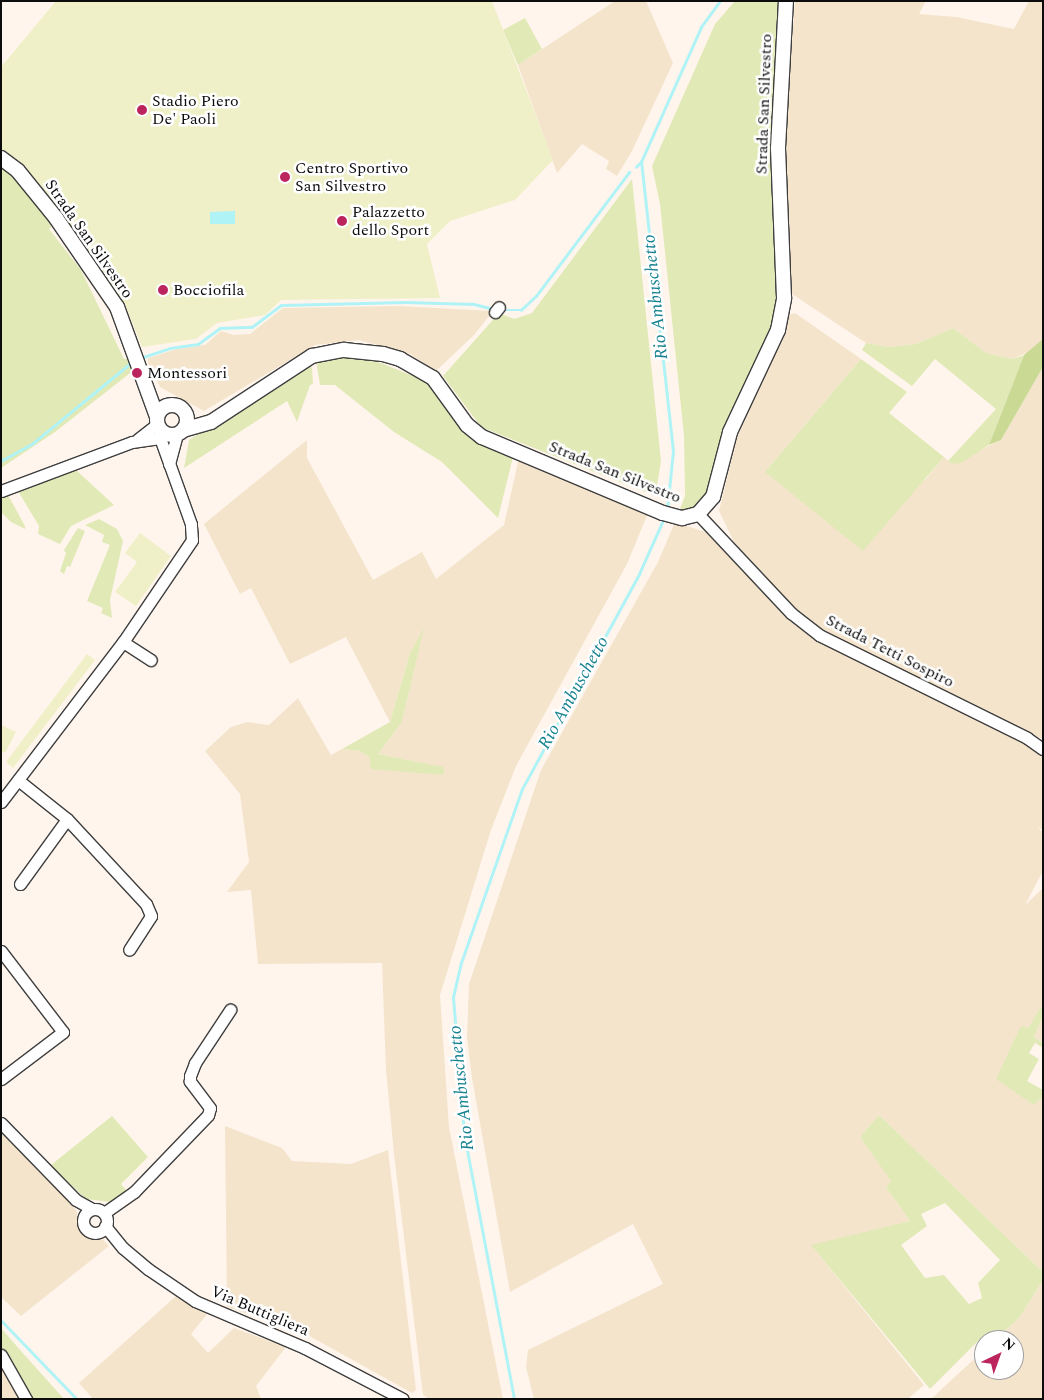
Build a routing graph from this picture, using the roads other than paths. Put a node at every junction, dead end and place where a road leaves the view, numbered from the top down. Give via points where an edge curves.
1 (786, 1) edge
2 (1, 158) edge
3 (144, 378) junction
4 (178, 408) junction
5 (222, 415) junction
6 (166, 429) junction
7 (169, 464) junction
8 (1, 491) edge
9 (698, 514) junction
10 (123, 642) junction
11 (151, 660) dead end
12 (1043, 749) edge
13 (18, 780) junction
14 (1, 802) edge
15 (67, 819) junction
16 (20, 884) dead end
17 (129, 950) dead end
18 (1, 951) edge
19 (230, 1010) dead end
20 (1, 1079) edge
21 (1, 1123) edge
22 (88, 1213) junction
23 (104, 1213) junction
24 (102, 1229) junction
25 (1, 1355) edge
26 (26, 1399) edge
27 (403, 1399) edge

1 - 9 street, Strada San Silvestro via 778,148 784,298 778,330 730,432 713,497
2 - 3 street, Strada San Silvestro via 18,172 86,260 117,307
3 - 4 street, Strada San Silvestro via 156,394
3 - 6 street, Strada San Silvestro
4 - 5 street, Strada San Silvestro via 196,418
4 - 6 street via 162,408
4 - 6 street via 187,421
5 - 6 street, Strada San Silvestro via 196,428
5 - 9 street, Strada San Silvestro via 312,356 344,350 383,354 433,378 467,425 482,437 675,517
6 - 7 street
6 - 7 street
6 - 8 street
7 - 10 street via 191,524 192,540
9 - 12 street, Strada Tetti Sospiro via 792,613 819,635 1027,738
10 - 11 street
10 - 13 street
13 - 14 street
13 - 15 street
15 - 16 street
15 - 17 street via 146,904 151,916
18 - 20 street via 63,1032
19 - 23 street via 190,1076 190,1081 210,1108 208,1115 134,1192
21 - 22 street
22 - 23 street
22 - 24 street, Via Buttigliera via 86,1229
23 - 24 street
24 - 27 street, Via Buttigliera via 148,1269 195,1300 305,1348
25 - 26 street

